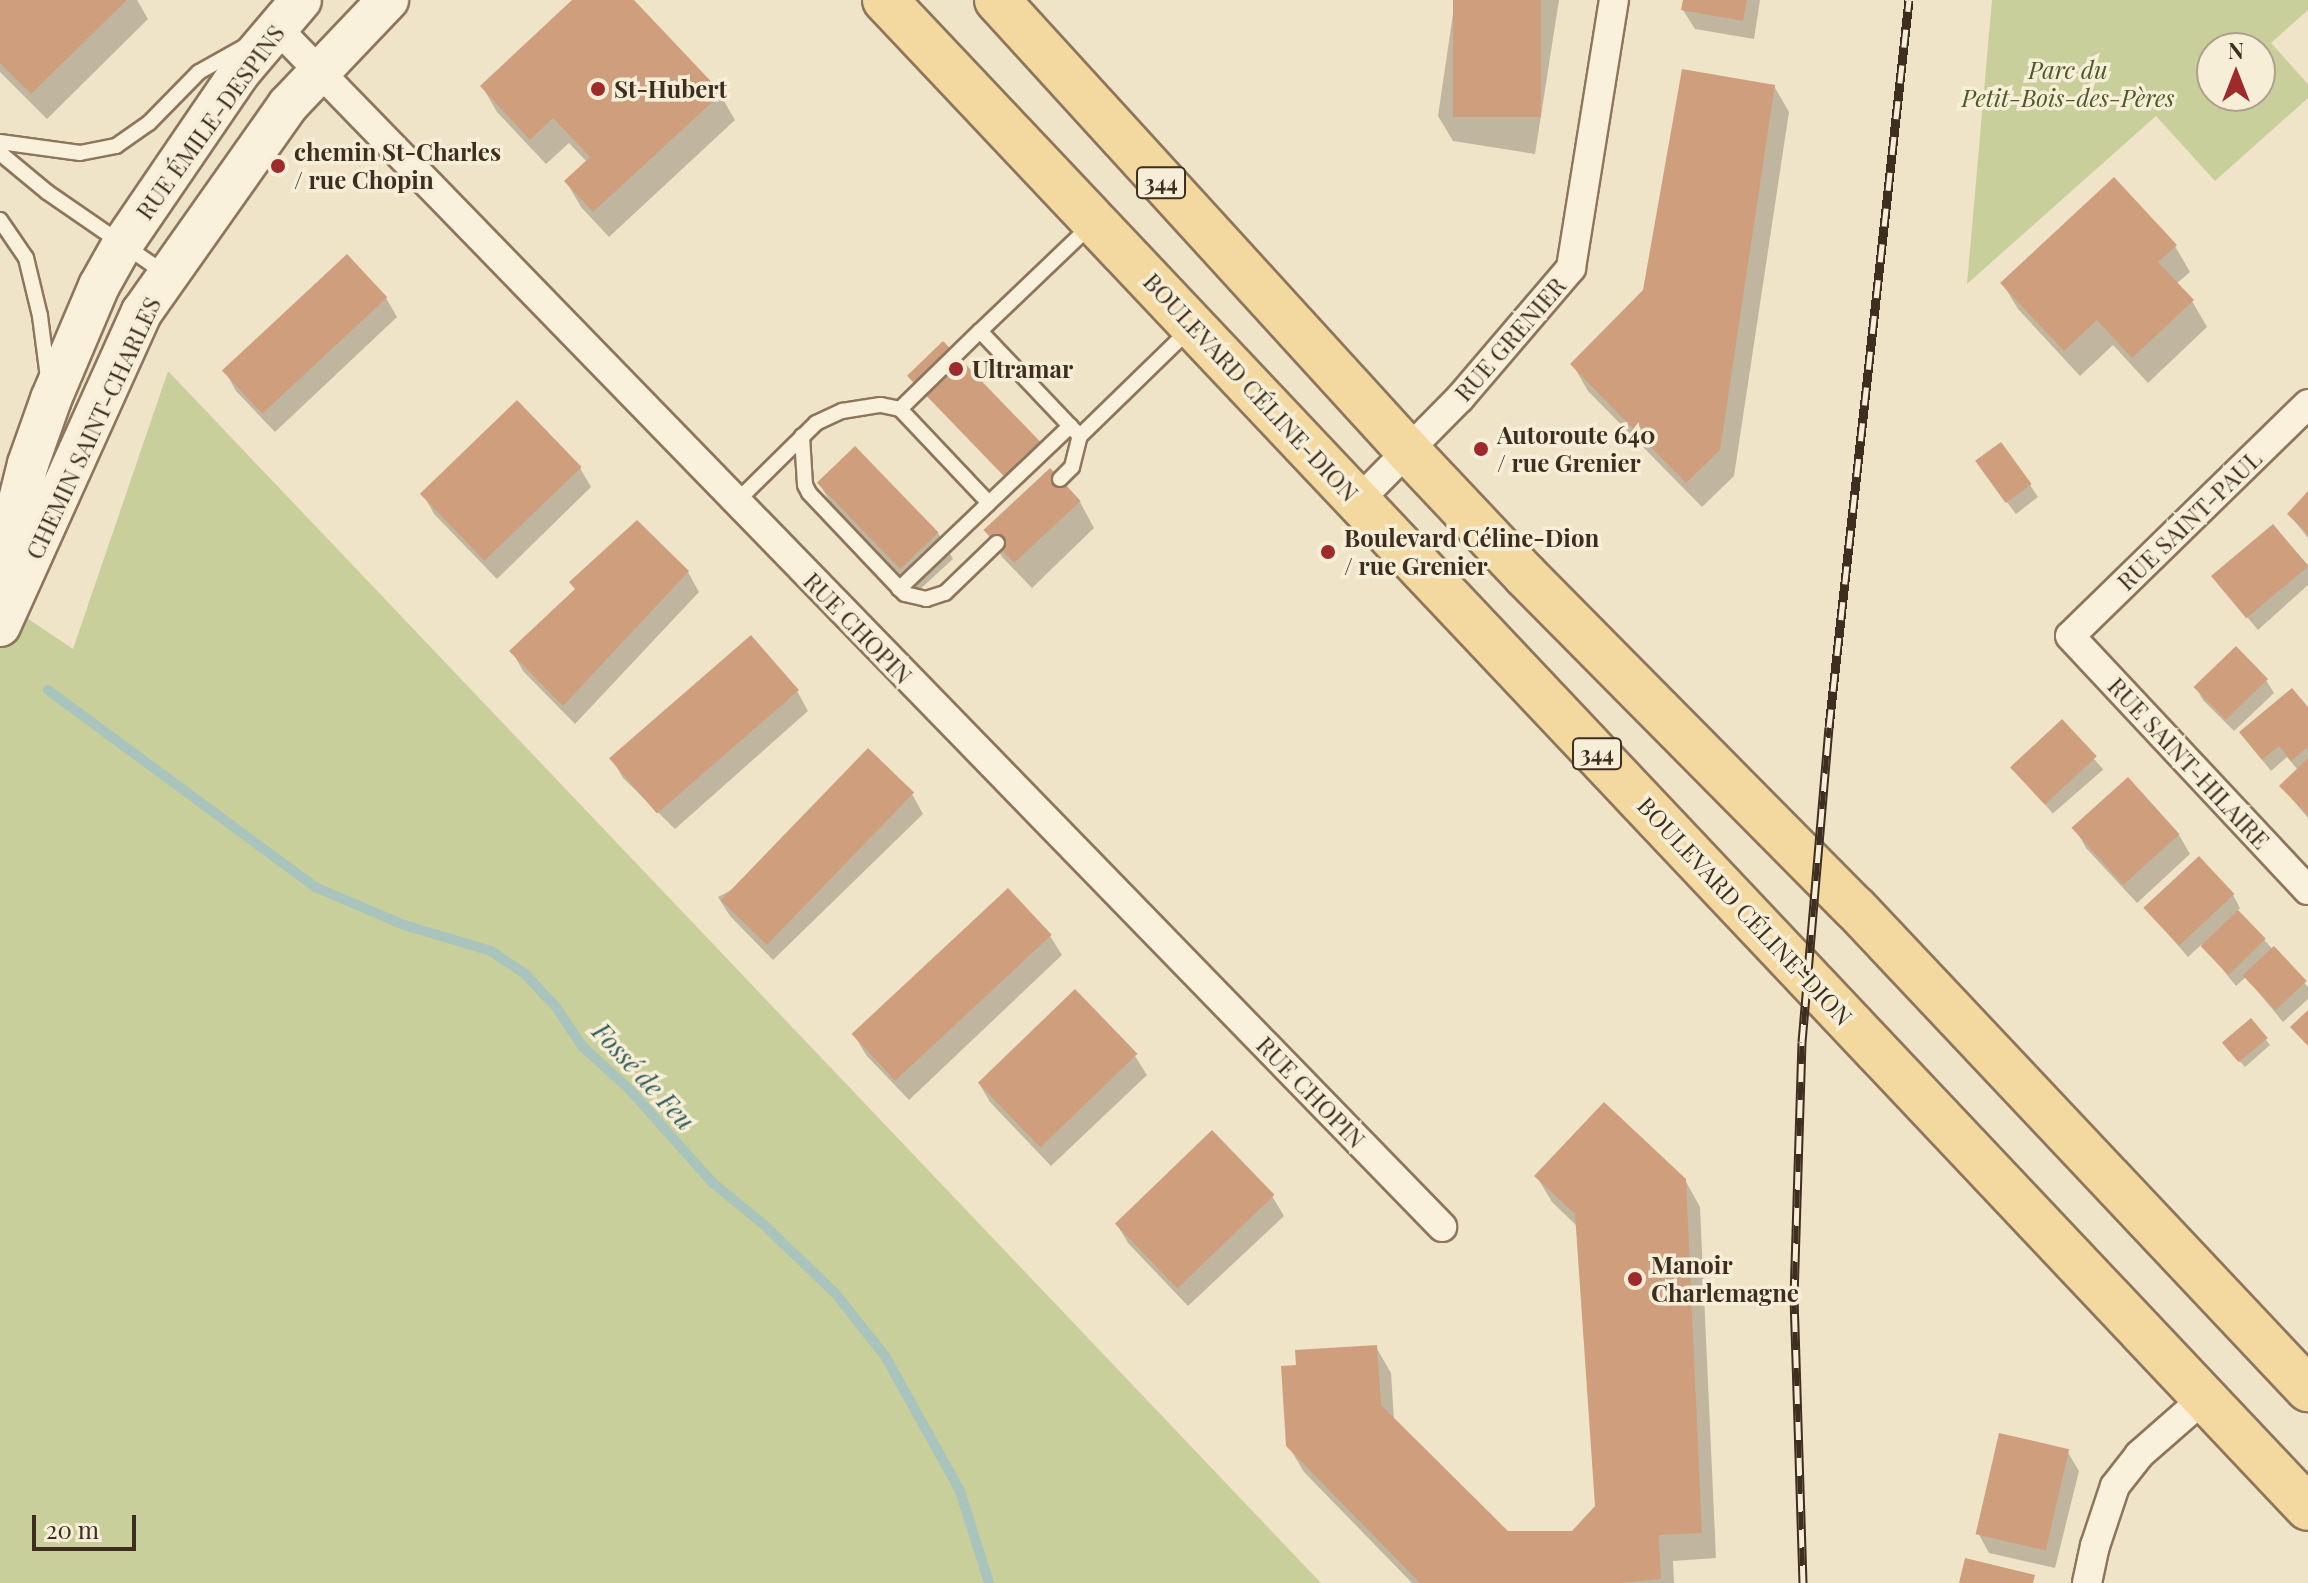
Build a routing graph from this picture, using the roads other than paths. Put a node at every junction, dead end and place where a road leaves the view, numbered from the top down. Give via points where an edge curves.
1 (388, 0) edge
2 (885, 0) edge
3 (997, 0) edge
4 (1614, 0) edge
5 (289, 14) edge
6 (318, 71) junction
7 (0, 142) edge
8 (0, 153) edge
9 (0, 220) edge
10 (1095, 222) junction
11 (122, 245) junction
12 (166, 274) junction
13 (1194, 326) junction
14 (980, 331) junction
15 (51, 399) junction
16 (2308, 404) edge
17 (900, 409) junction
18 (1075, 431) junction
19 (802, 436) junction
20 (1410, 453) junction
21 (1060, 479) dead end
22 (36, 484) junction
23 (1359, 500) junction
24 (735, 503) junction
25 (989, 503) junction
26 (997, 543) dead end
27 (899, 589) junction
28 (0, 610) edge
29 (0, 626) edge
30 (2070, 636) joint
31 (2308, 890) edge
32 (1442, 1227) dead end
33 (2308, 1389) edge
34 (2204, 1398) junction
35 (2308, 1508) edge
36 (2087, 1583) edge

1 - 6 main road
2 - 10 main road, BOULEVARD CÉLINE-DION / 344
3 - 20 main road, 344
4 - 20 street, RUE GRENIER via 1571,268
5 - 6 street, RUE CHOPIN
5 - 7 lane via 199,72 149,123 116,146 80,153
5 - 11 main road, RUE ÉMILE-DESPINS via 240,72
6 - 12 main road
6 - 24 street, RUE CHOPIN
8 - 11 lane
9 - 15 lane via 26,258
10 - 13 main road, BOULEVARD CÉLINE-DION / 344
10 - 14 lane
11 - 12 lane
11 - 15 main road, CHEMIN SAINT-CHARLES
12 - 22 main road, CHEMIN SAINT-CHARLES
13 - 18 lane
13 - 23 main road, BOULEVARD CÉLINE-DION / 344
14 - 17 lane
14 - 18 lane
15 - 22 main road, CHEMIN SAINT-CHARLES
16 - 30 street, RUE SAINT-PAUL
17 - 19 lane via 881,405 842,411 824,417
17 - 25 lane
18 - 21 lane via 1072,467
18 - 25 lane
19 - 24 lane
19 - 27 lane via 809,493
20 - 23 street, RUE GRENIER
20 - 33 main road, 344 via 1855,908
22 - 28 main road, CHEMIN SAINT-CHARLES via 11,532
22 - 29 main road, CHEMIN SAINT-CHARLES
23 - 34 main road, BOULEVARD CÉLINE-DION / 344
24 - 32 street, RUE CHOPIN
25 - 27 lane
26 - 27 lane via 936,598 916,599
30 - 31 street, RUE SAINT-HILAIRE
34 - 35 main road, BOULEVARD CÉLINE-DION / 344
34 - 36 street via 2139,1455 2115,1486

